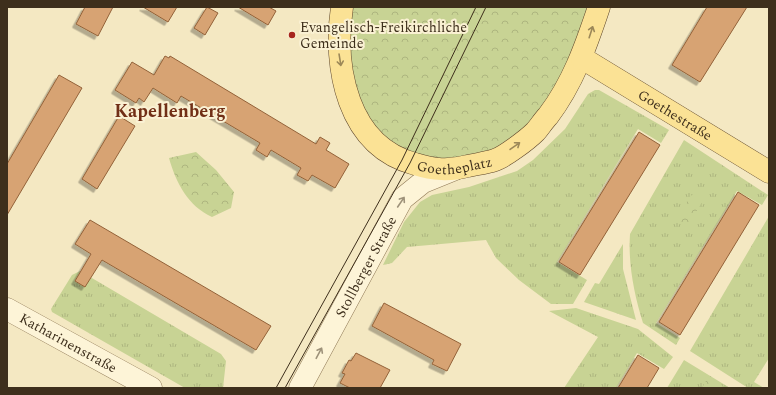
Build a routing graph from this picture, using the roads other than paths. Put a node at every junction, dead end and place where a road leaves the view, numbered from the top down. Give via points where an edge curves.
1 (342, 7) edge
2 (599, 7) edge
3 (582, 58) junction
4 (455, 169) junction
5 (769, 172) edge
6 (7, 309) edge
7 (150, 388) edge
8 (300, 388) edge

1 -> 4 main road, Goetheplatz via 338,45 344,87 361,125 383,150 402,160 438,170
3 -> 2 main road, Goetheplatz
4 -> 3 main road, Goetheplatz via 496,159 535,132 563,96
3 - 5 main road, Goethestraße
8 -> 4 street, Stollberger Straße via 402,199 423,182
6 - 7 street, Katharinenstraße

